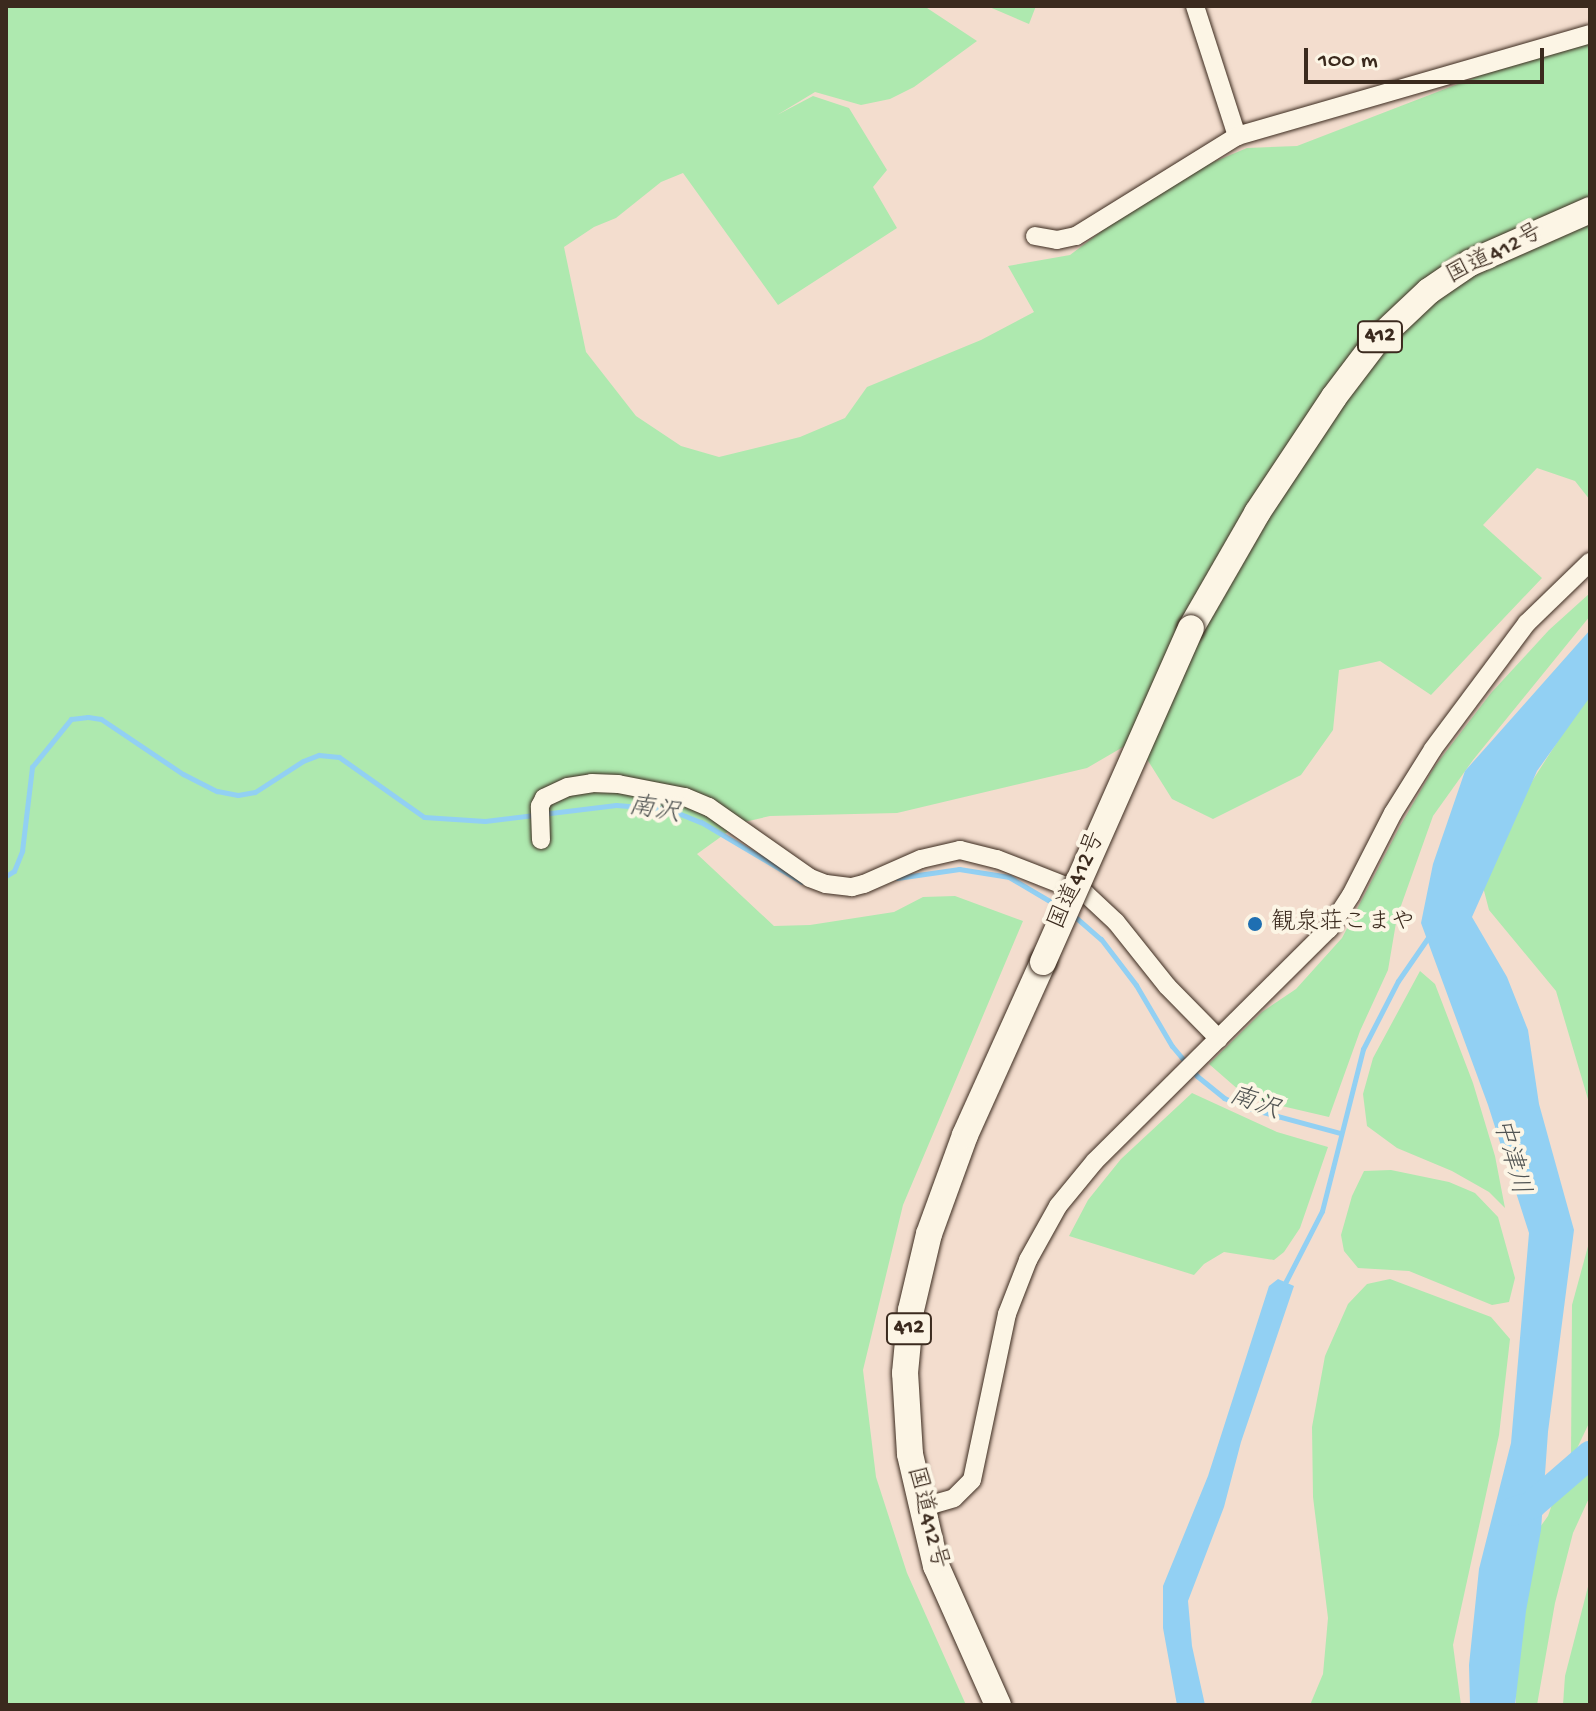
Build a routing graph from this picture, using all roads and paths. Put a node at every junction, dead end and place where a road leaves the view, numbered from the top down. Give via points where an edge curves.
1 (1195, 6) edge
2 (1590, 34) edge
3 (1237, 136) junction
4 (1590, 210) edge
5 (1035, 236) dead end
6 (1590, 562) edge
7 (541, 840) dead end
8 (1214, 1044) junction
9 (920, 1508) junction
10 (998, 1705) edge

1 - 3 street
2 - 3 street
3 - 5 street via 1076,236
4 - 9 highway, 国道412号 / 412, bridge via 1483,256 1411,306 1348,376 1239,540 1191,628 965,1135 918,1274 905,1401
6 - 8 street via 1527,623 1433,749 1329,929
7 - 8 street via 544,798 592,783 685,797 709,807 826,884 864,884 921,859 960,850 997,859 1086,894 1116,922
8 - 9 street via 1084,1173 1051,1218 1007,1314 972,1480 954,1498
9 - 10 highway, 国道412号 / 412 via 936,1566

